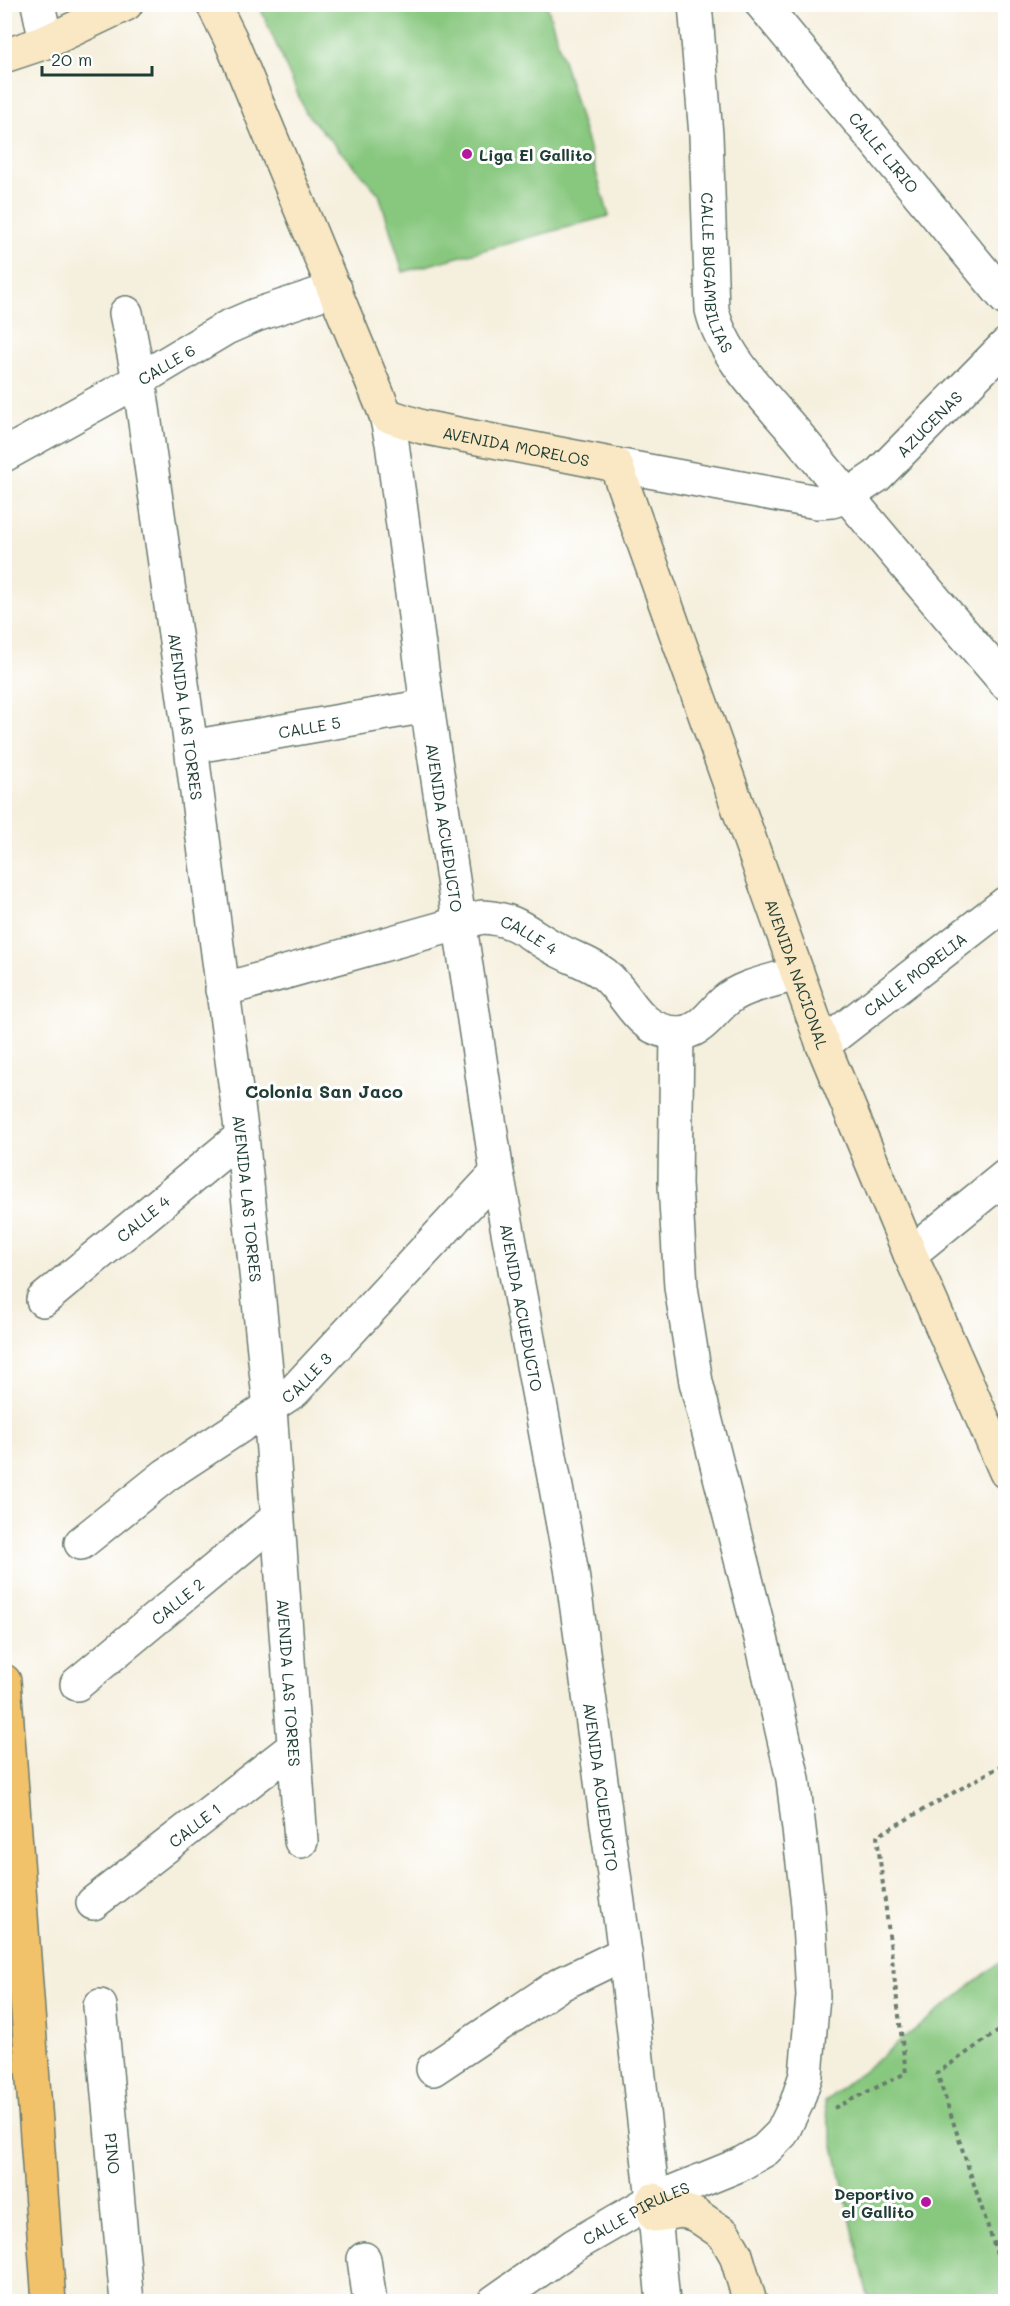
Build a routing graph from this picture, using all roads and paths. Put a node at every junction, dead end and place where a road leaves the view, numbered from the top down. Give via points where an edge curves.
1 (38, 4) edge
2 (126, 4) edge
3 (213, 4) edge
4 (695, 4) edge
5 (762, 4) edge
6 (46, 42) junction
7 (4, 56) edge
8 (335, 289) junction
9 (1005, 299) edge
10 (126, 313) dead end
11 (1005, 345) edge
12 (139, 380) junction
13 (386, 415) junction
14 (4, 455) edge
15 (616, 465) junction
16 (847, 496) junction
17 (1005, 683) edge
18 (427, 706) junction
19 (191, 747) junction
20 (1005, 903) edge
21 (460, 922) junction
22 (797, 973) junction
23 (222, 990) junction
24 (677, 1033) junction
25 (824, 1045) junction
26 (242, 1136) junction
27 (497, 1173) junction
28 (1005, 1176) edge
29 (910, 1254) junction
30 (43, 1300) dead end
31 (270, 1408) junction
32 (1005, 1472) edge
33 (277, 1518) junction
34 (81, 1543) dead end
35 (4, 1681) edge
36 (77, 1684) dead end
37 (294, 1747) junction
38 (1005, 1763) edge
39 (301, 1841) dead end
40 (93, 1903) dead end
41 (625, 1953) junction
42 (100, 2006) dead end
43 (1005, 2026) edge
44 (433, 2069) dead end
45 (834, 2108) dead end
46 (654, 2208) junction
47 (363, 2259) dead end
48 (1005, 2282) edge
49 (49, 2301) edge
50 (127, 2301) edge
51 (370, 2301) edge
52 (494, 2301) edge
53 (663, 2301) edge
54 (750, 2301) edge

1 - 6 street
2 - 6 main road
3 - 8 main road
4 - 16 street, CALLE BUGAMBILIAS via 716,326 743,368
5 - 9 street, CALLE LIRIO
6 - 7 main road
8 - 12 street, CALLE 6 via 226,328
8 - 13 main road
10 - 12 street, AVENIDA LAS TORRES
11 - 16 street, AZUCENAS via 877,476
12 - 14 street, CALLE 6
12 - 19 street, AVENIDA LAS TORRES
13 - 15 main road, AVENIDA MORELOS via 433,430
13 - 18 street, AVENIDA ACUEDUCTO
15 - 16 street, AVENIDA MORELOS via 817,502
15 - 22 main road, AVENIDA NACIONAL
16 - 17 street
18 - 19 street, CALLE 5
18 - 21 street, AVENIDA ACUEDUCTO
19 - 23 street, AVENIDA LAS TORRES
20 - 25 street, CALLE MORELIA
21 - 23 street, CALLE 4
21 - 24 street, CALLE 4 via 501,918 522,927 606,975 638,1017 656,1028
21 - 27 street, AVENIDA ACUEDUCTO
22 - 24 street via 726,999 706,1022
22 - 25 main road, AVENIDA NACIONAL
23 - 26 street, AVENIDA LAS TORRES
24 - 46 street, CALLE PIRULES via 675,1184 681,1287 696,1382 794,1779 813,1996 806,2075 782,2133 765,2150 740,2165
25 - 29 main road, AVENIDA NACIONAL
26 - 30 street, CALLE 4
26 - 31 street, AVENIDA LAS TORRES
27 - 31 street, CALLE 3 via 294,1391
27 - 41 street, AVENIDA ACUEDUCTO via 572,1573
28 - 29 street
29 - 32 main road, AVENIDA NACIONAL
31 - 33 street, AVENIDA LAS TORRES
31 - 34 street, CALLE 3 via 166,1475
33 - 36 street, CALLE 2
33 - 37 street, AVENIDA LAS TORRES
35 - 49 highway
37 - 39 street, AVENIDA LAS TORRES
37 - 40 street, CALLE 1
38 - 45 path via 877,1836 906,2073
41 - 44 street via 559,1985
41 - 46 street, AVENIDA ACUEDUCTO
42 - 50 street, PINO
43 - 48 path via 937,2073
46 - 52 street, CALLE PIRULES via 575,2245
46 - 53 street, AVENIDA ACUEDUCTO
46 - 54 main road via 696,2215 724,2234 736,2254
47 - 51 street

